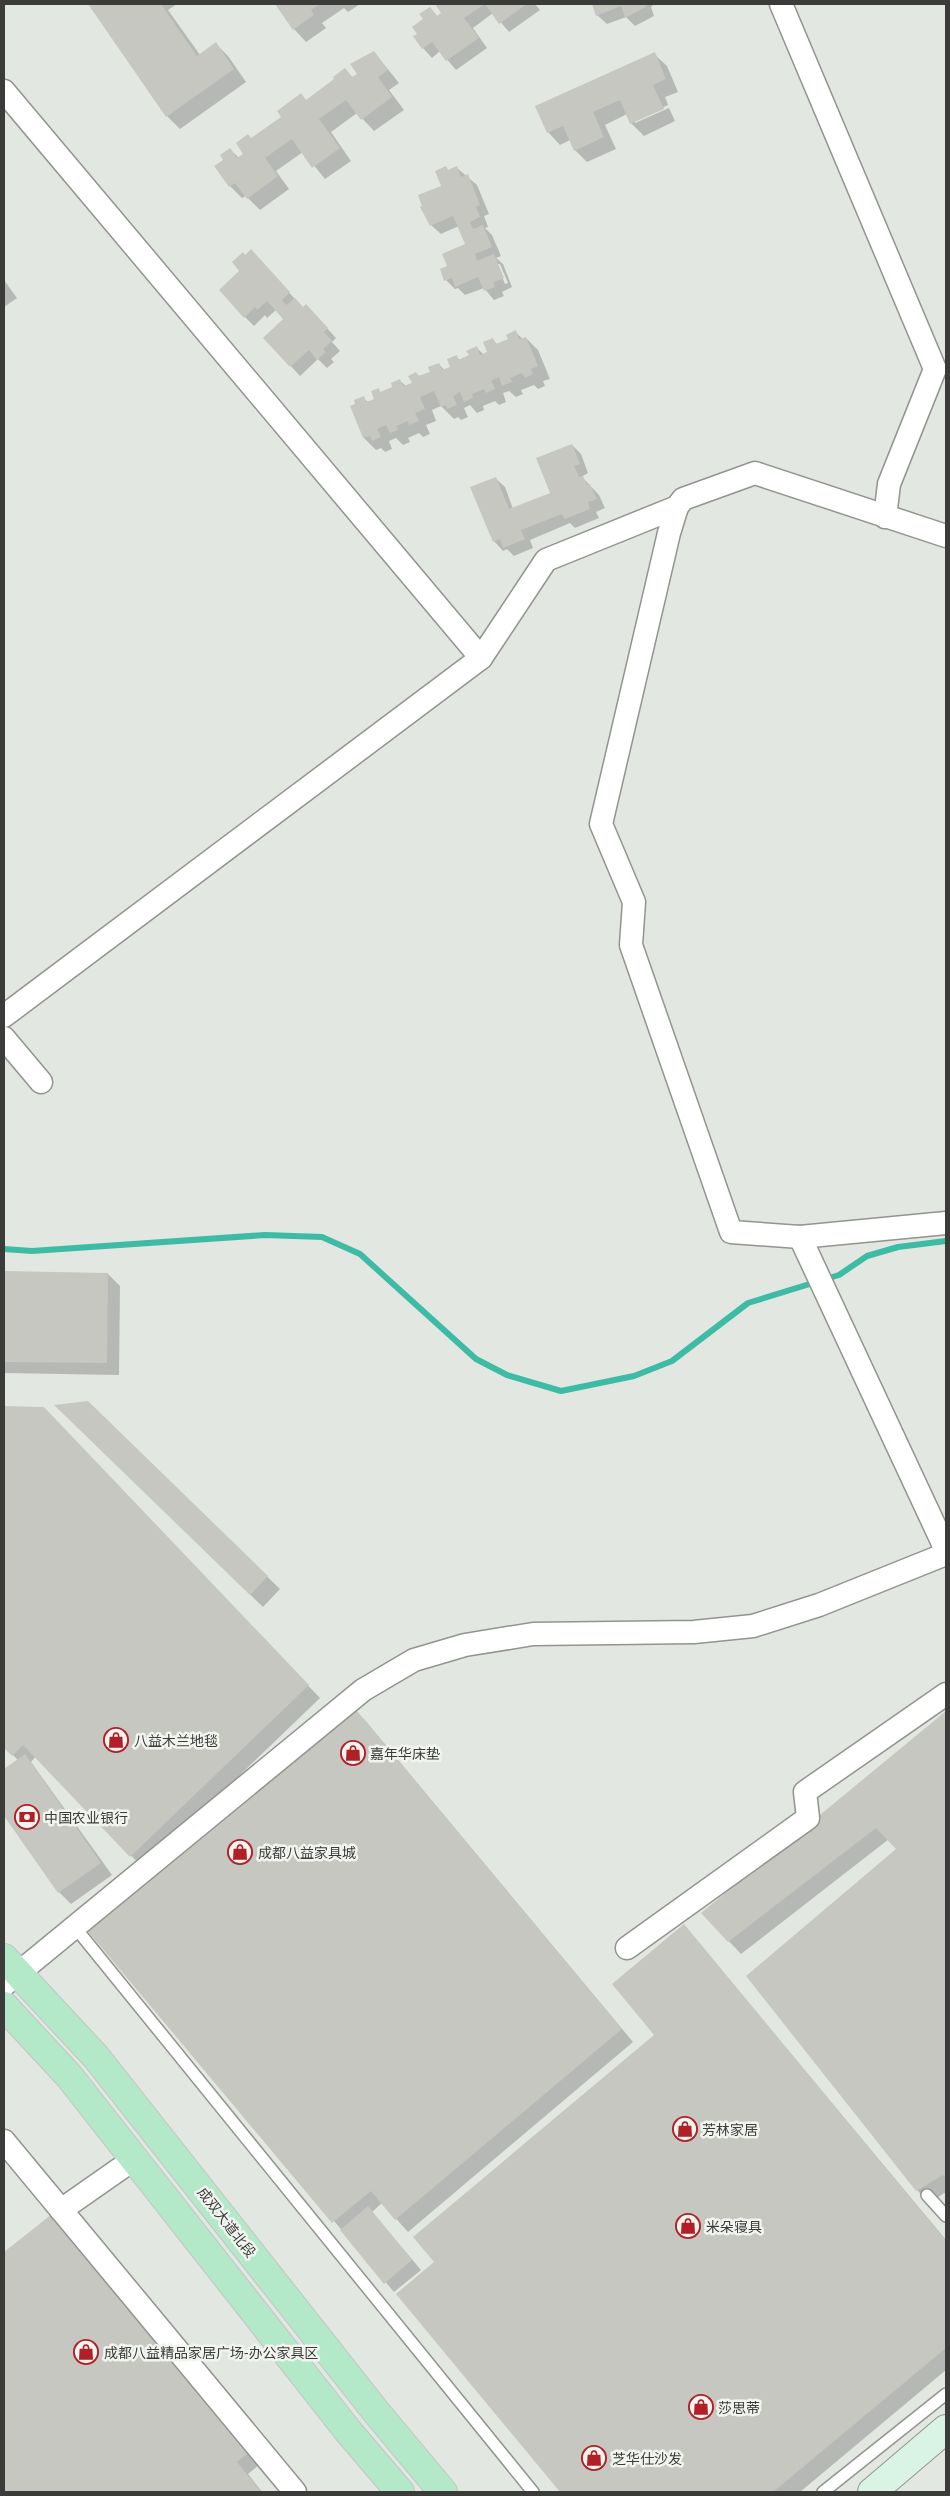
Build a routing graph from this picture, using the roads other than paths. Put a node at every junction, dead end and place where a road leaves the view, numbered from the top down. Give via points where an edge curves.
1 (781, 4) edge
2 (4, 91) edge
3 (677, 507) junction
4 (884, 517) junction
5 (946, 536) edge
6 (482, 658) junction
7 (4, 1016) edge
8 (4, 1038) edge
9 (41, 1082) dead end
10 (946, 1223) edge
11 (800, 1237) junction
12 (946, 1550) edge
13 (946, 1554) edge
14 (946, 1694) edge
15 (74, 1926) junction
16 (627, 1948) dead end
17 (8, 1972) edge
18 (4, 2006) edge
19 (4, 2141) edge
20 (134, 2159) junction
21 (927, 2195) dead end
22 (61, 2210) junction
23 (946, 2216) edge
24 (946, 2394) edge
25 (946, 2429) edge
26 (295, 2492) edge
27 (400, 2492) edge
28 (443, 2492) edge
29 (533, 2492) edge
30 (823, 2492) edge
31 (872, 2492) edge

1 - 4 street via 935,369 888,484
2 - 6 street
3 - 4 street via 683,499 755,473
3 - 6 street via 546,560
3 - 11 street via 600,824 634,902 631,945 731,1232
4 - 5 street
6 - 7 street
8 - 9 street
10 - 11 street
11 - 12 street
13 - 15 street via 819,1605 753,1626 694,1632 533,1634 465,1645 414,1660 362,1690
14 - 16 street via 805,1792 808,1818
15 - 17 street
15 - 29 lane
17 - 28 main road, 成双大道北段 via 96,2057
18 - 20 main road via 69,2076
19 - 22 street
20 - 22 street
20 - 27 main road via 348,2431
21 - 23 lane
22 - 26 street
24 - 30 lane
25 - 31 main road

